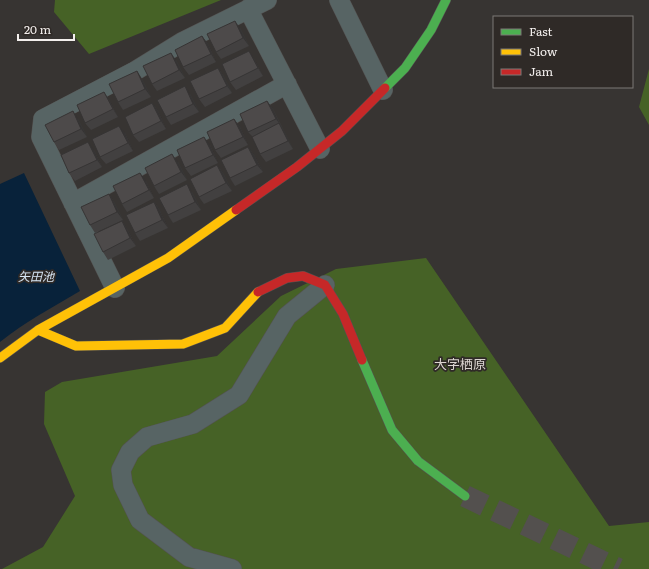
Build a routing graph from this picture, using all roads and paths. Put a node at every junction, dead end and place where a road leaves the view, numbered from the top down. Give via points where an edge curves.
1 (267, 0) edge
2 (339, 0) edge
3 (446, 0) edge
4 (248, 9) junction
5 (287, 84) junction
6 (383, 90) junction
7 (320, 149) junction
8 (73, 203) junction
9 (325, 285) junction
10 (115, 288) junction
11 (38, 330) junction
12 (0, 358) edge
13 (464, 496) tunnel mouth
14 (232, 569) edge

1 - 4 street
2 - 6 street
3 - 6 street via 431,30 405,68
4 - 5 street
4 - 8 street via 182,42 135,71 43,120 41,137
5 - 7 street
5 - 8 street
6 - 7 street
7 - 10 street via 168,258
8 - 10 street
9 - 11 street via 303,276 287,278 256,293 225,328 183,344 76,346
9 - 13 street via 343,314 392,430 418,461
9 - 14 street via 287,316 240,395 193,424 147,438 130,452 121,470 123,485 140,520 189,557
10 - 11 street
11 - 12 street

